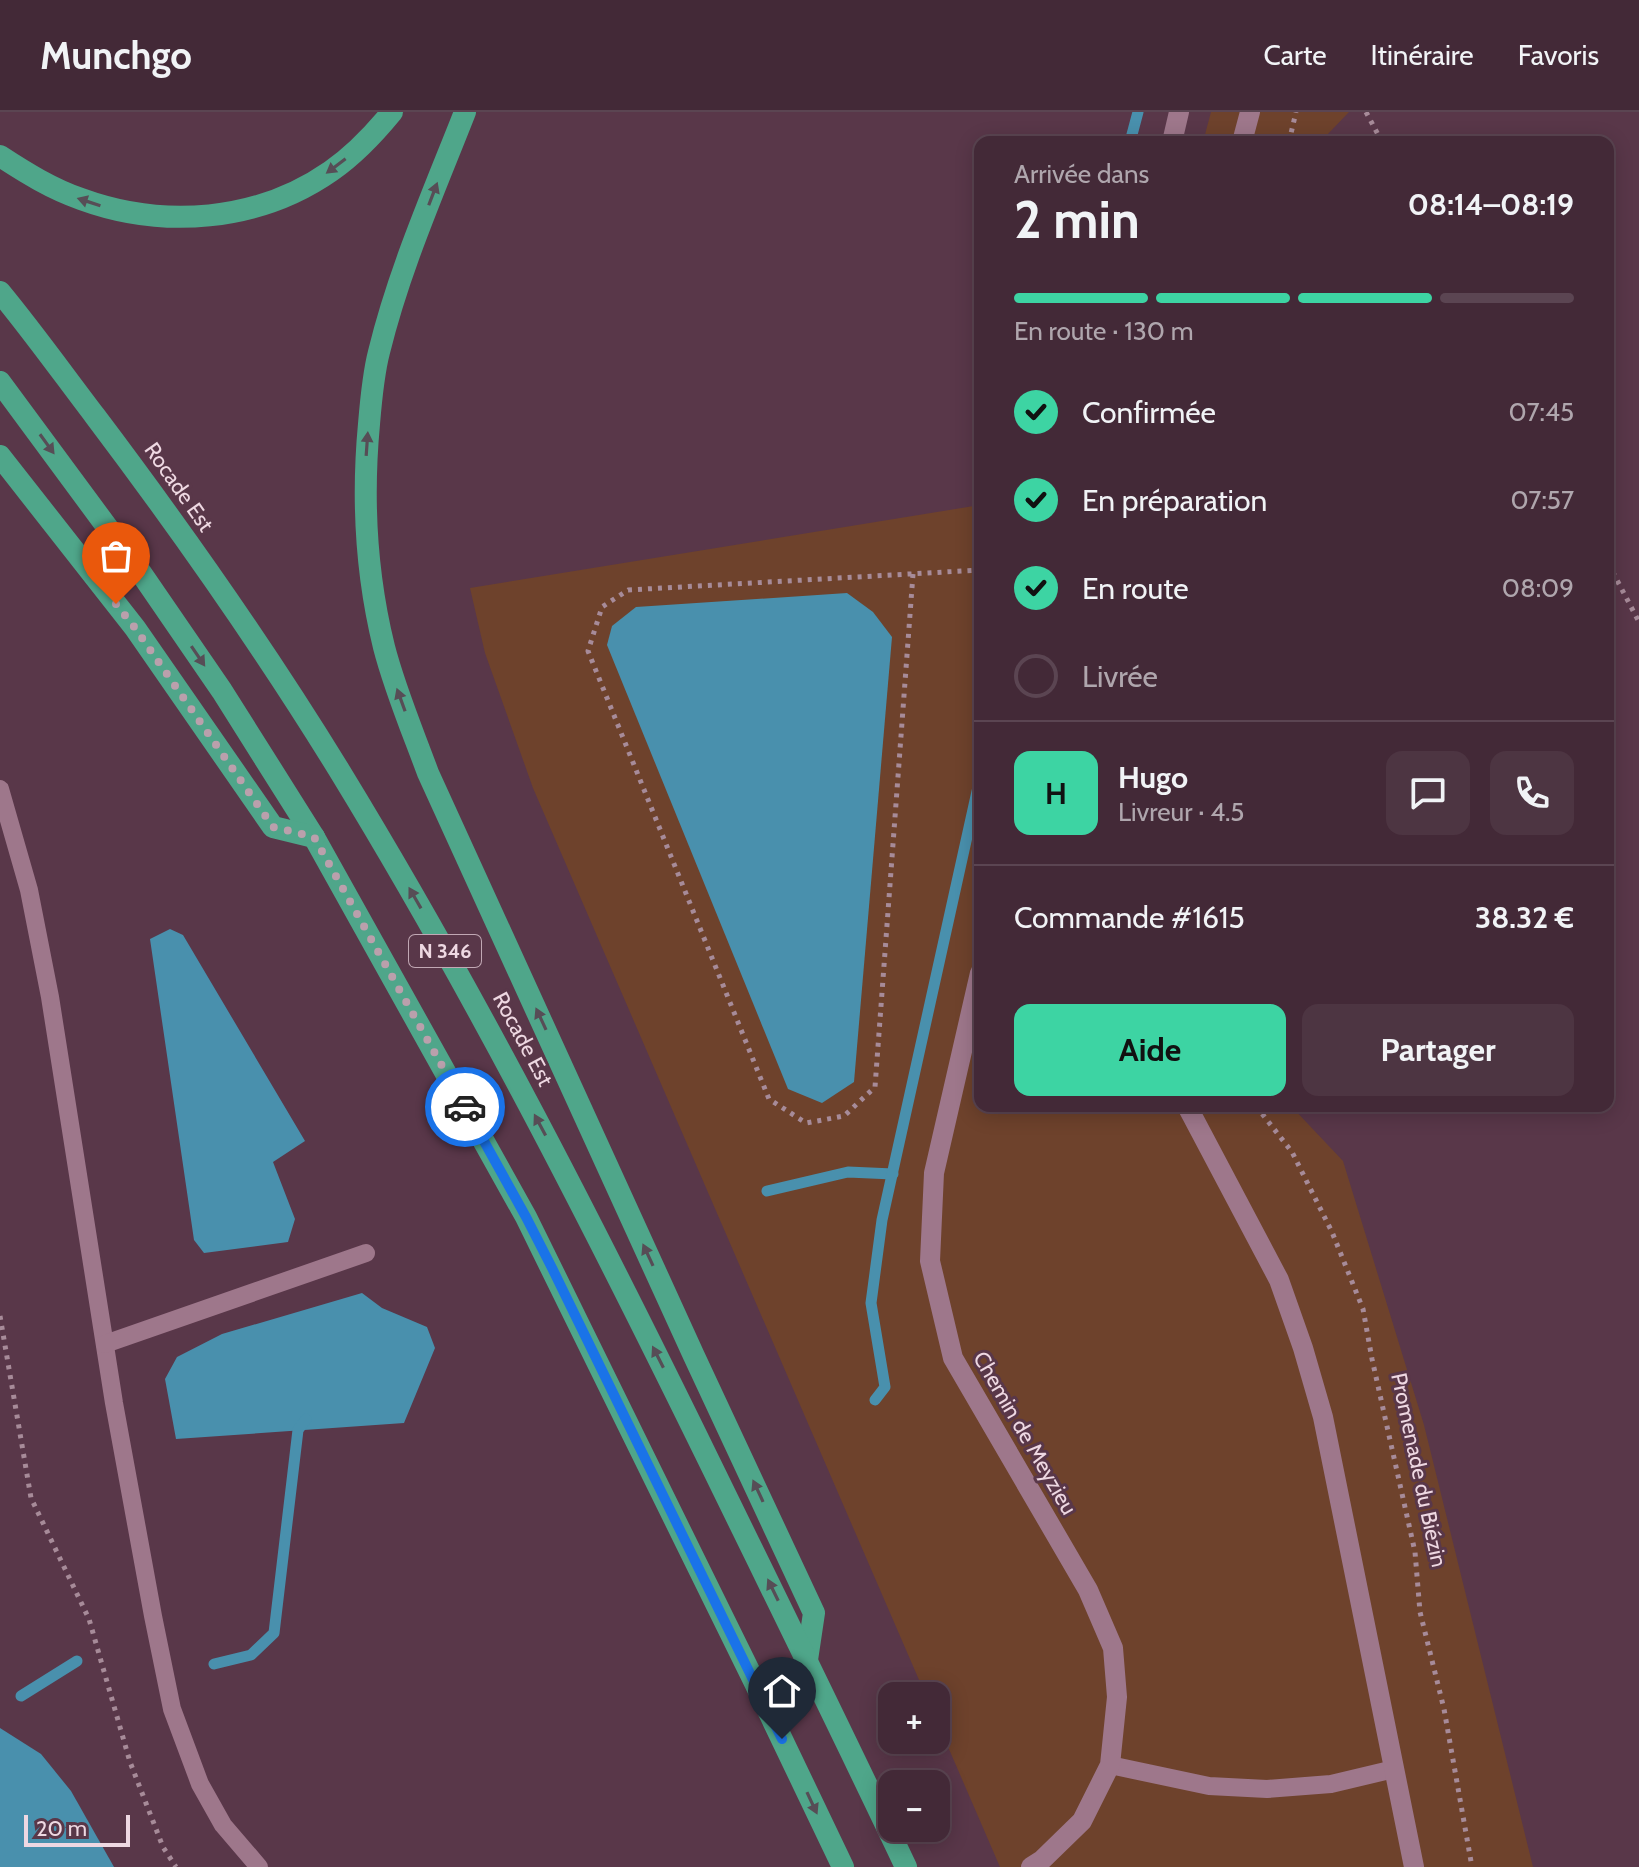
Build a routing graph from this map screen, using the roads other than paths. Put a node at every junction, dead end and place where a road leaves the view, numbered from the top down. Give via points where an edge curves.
1 (392, 112) edge
2 (465, 112) edge
3 (1179, 112) edge
4 (1250, 112) edge
5 (1173, 136) edge
6 (1244, 136) edge
7 (0, 156) edge
8 (0, 292) edge
9 (0, 382) edge
10 (0, 456) edge
11 (0, 789) edge
12 (314, 837) junction
13 (974, 999) edge
14 (1190, 1112) edge
15 (366, 1253) dead end
16 (105, 1344) junction
17 (807, 1660) junction
18 (1110, 1765) junction
19 (1394, 1769) junction
20 (839, 1859) edge
21 (259, 1867) edge
22 (906, 1867) edge
23 (1031, 1867) edge
24 (1414, 1867) edge

1 -> 7 highway via 355,152 317,180 275,200 218,215 161,217 110,208 57,189
17 -> 2 highway via 814,1613 428,773 398,694 375,605 364,500 378,354 409,254
3 - 5 street
4 - 6 street
17 -> 8 highway, Rocade Est / N 346 via 578,1197 406,883 262,651 139,475
9 -> 12 highway, N 346 via 141,573
10 - 12 highway via 135,628 273,827
11 - 16 lane via 29,890 50,997
12 -> 20 highway, N 346 via 526,1217
13 - 18 street, Chemin de Meyzieu via 934,1173 930,1261 953,1358 1088,1590 1113,1648 1117,1697
14 - 19 street via 1279,1280 1303,1348 1323,1417
15 - 16 lane
16 - 21 lane via 172,1709 200,1784 223,1825
17 - 22 highway, Rocade Est / N 346
18 - 19 lane via 1209,1786 1267,1789 1331,1784
18 - 23 street via 1082,1821
19 - 24 street

